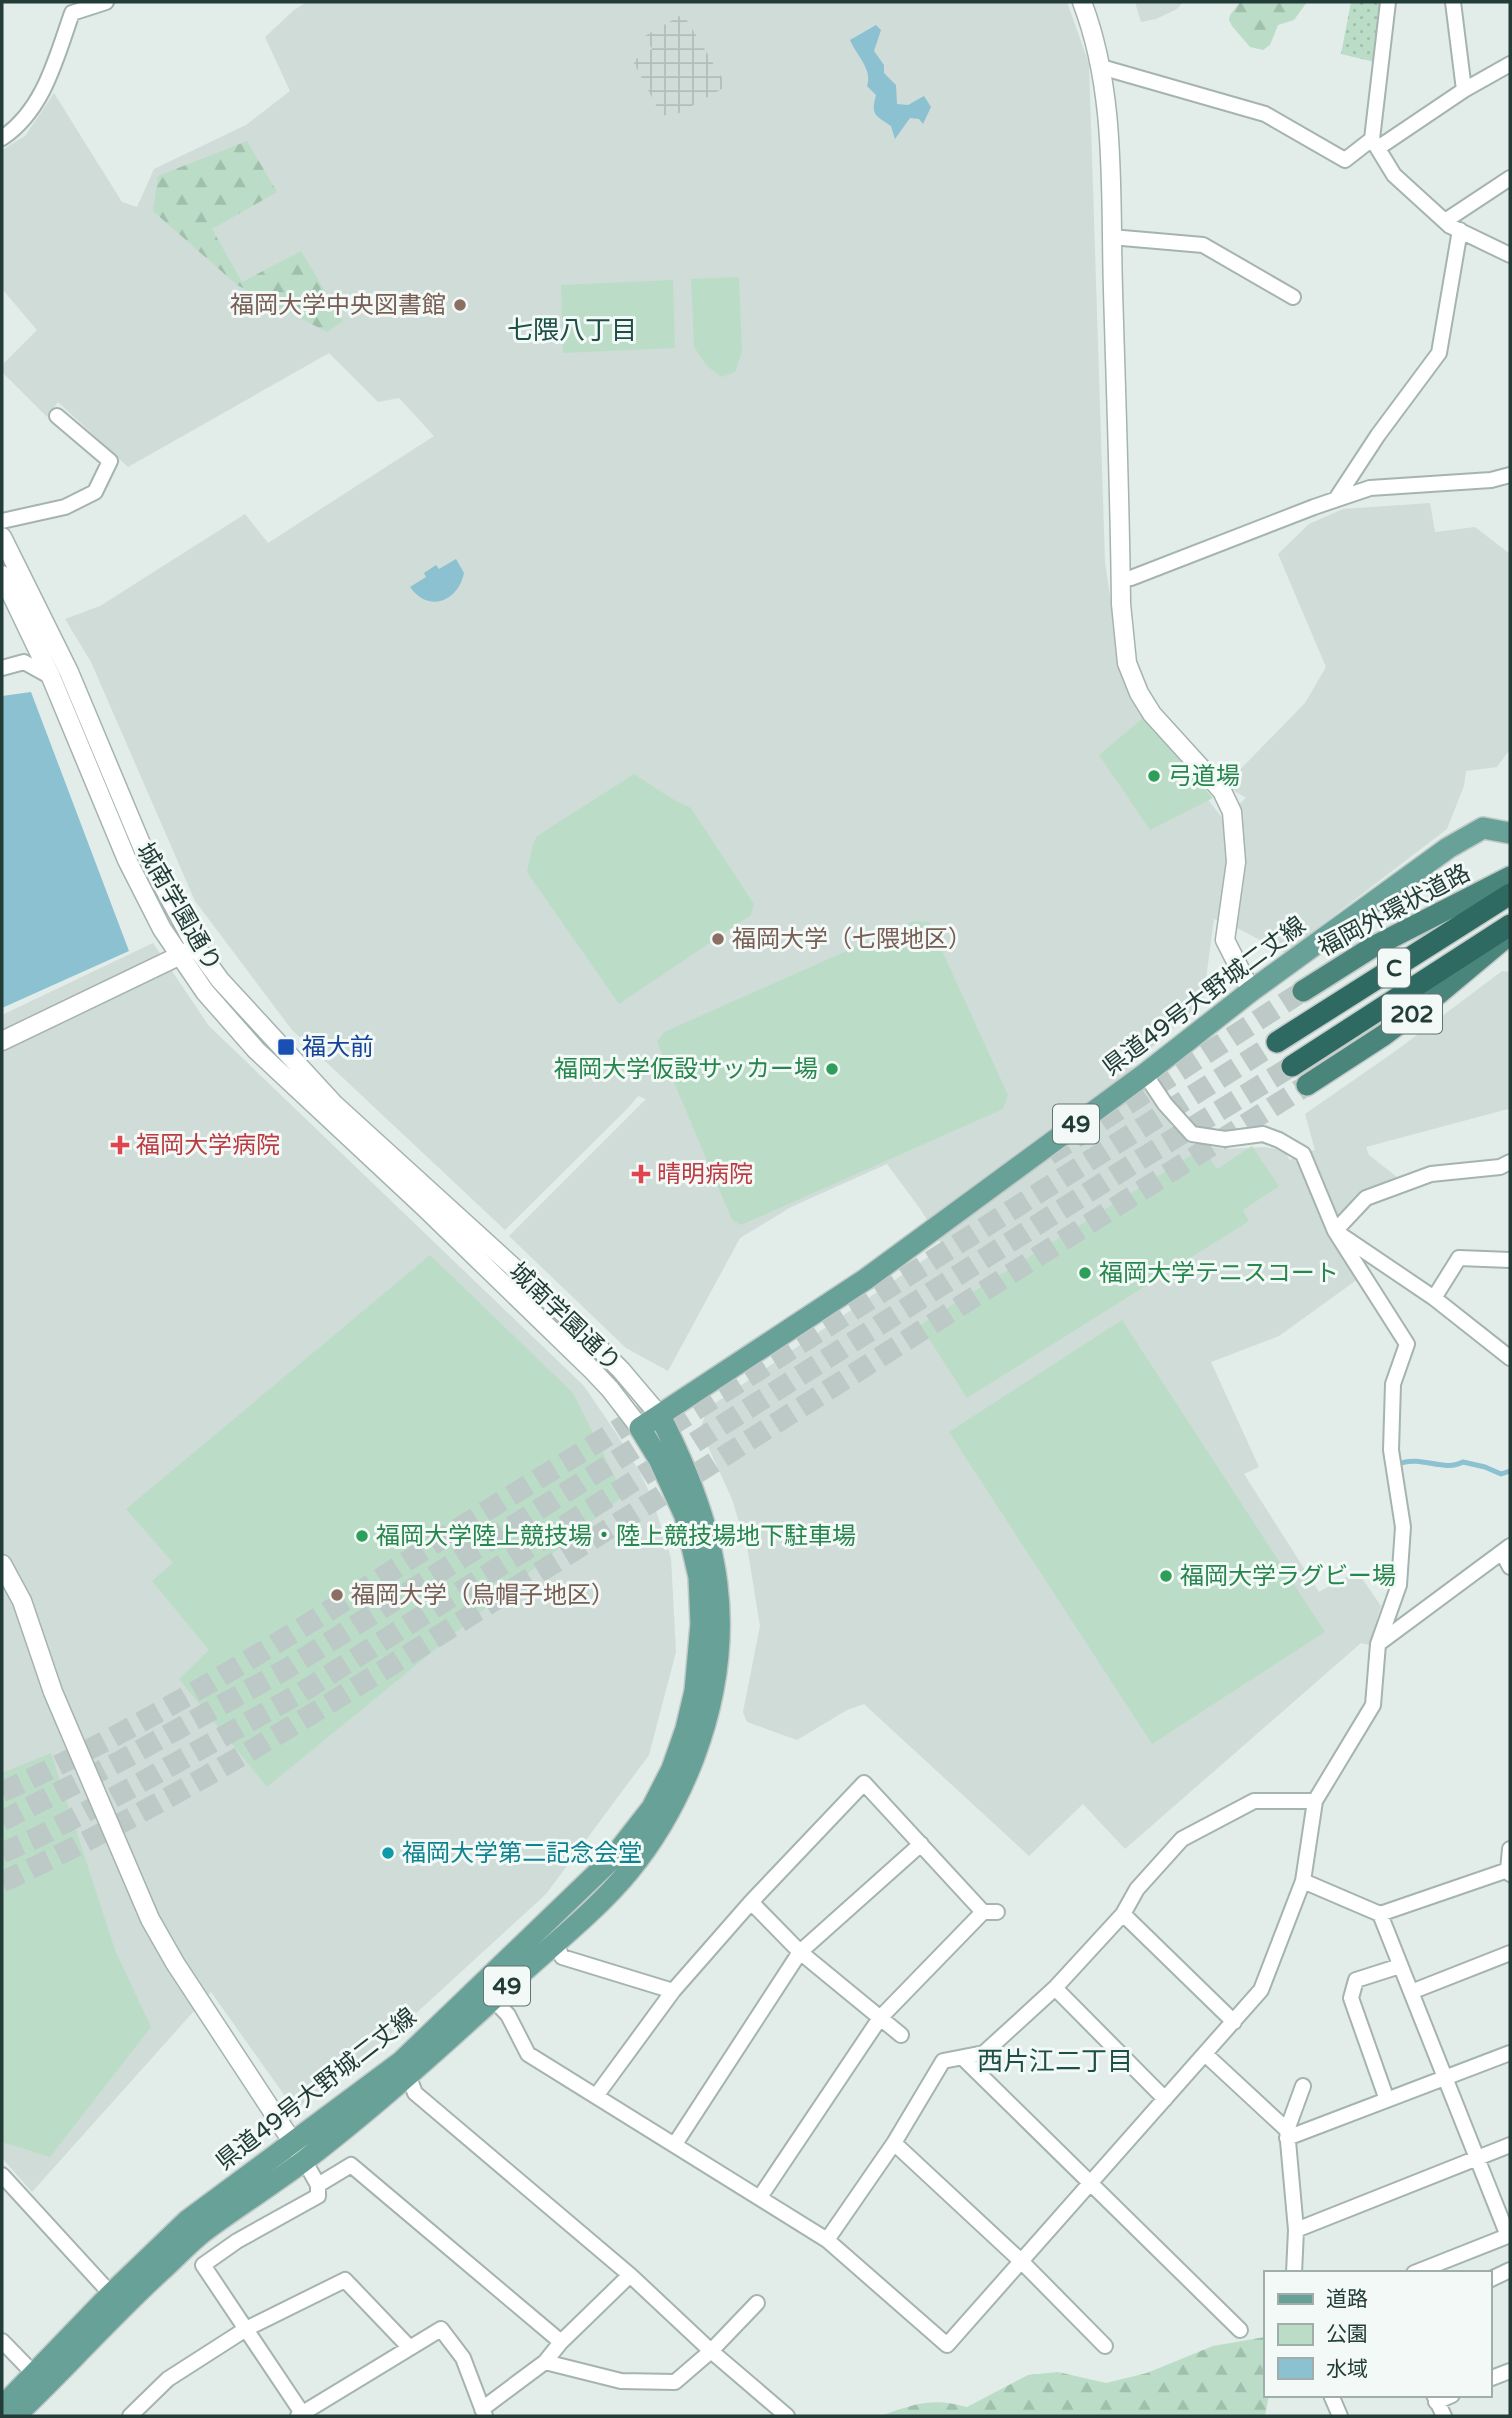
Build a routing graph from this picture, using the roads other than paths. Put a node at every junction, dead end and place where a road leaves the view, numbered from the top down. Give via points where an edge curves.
1 (106, 2) edge
2 (1082, 2) edge
3 (1388, 2) edge
4 (1453, 2) edge
5 (1510, 64) edge
6 (1101, 67) junction
7 (1464, 90) junction
8 (2, 138) edge
9 (1375, 144) junction
10 (1510, 178) edge
11 (1445, 221) junction
12 (1460, 230) junction
13 (1111, 237) junction
14 (1510, 255) edge
15 (1293, 297) dead end
16 (57, 416) dead end
17 (1510, 475) edge
18 (1336, 499) junction
19 (2, 521) edge
20 (2, 537) edge
21 (2, 575) edge
22 (1121, 579) junction
23 (2, 668) edge
24 (51, 677) junction
25 (1510, 832) edge
26 (1510, 877) edge
27 (1510, 894) edge
28 (1510, 925) edge
29 (1510, 933) edge
30 (196, 947) junction
31 (179, 956) junction
32 (1303, 990) tunnel mouth
33 (1251, 992) junction
34 (2, 1041) edge
35 (1277, 1042) tunnel mouth
36 (1293, 1066) tunnel mouth
37 (1145, 1074) junction
38 (1307, 1085) tunnel mouth
39 (1510, 1162) edge
40 (1335, 1231) junction
41 (1510, 1260) edge
42 (1434, 1297) junction
43 (1510, 1358) edge
44 (660, 1416) junction
45 (640, 1428) junction
46 (1506, 1549) edge
47 (2, 1564) edge
48 (1510, 1567) edge
49 (1378, 1644) junction
50 (1315, 1801) junction
51 (920, 1844) junction
52 (1510, 1862) edge
53 (1303, 1881) junction
54 (751, 1902) junction
55 (1123, 1914) junction
56 (1380, 1914) junction
57 (555, 1942) junction
58 (800, 1951) junction
59 (1510, 1953) edge
60 (1400, 1966) junction
61 (1055, 1988) junction
62 (673, 1992) junction
63 (1411, 1993) junction
64 (493, 1999) junction
65 (880, 2018) junction
66 (1234, 2022) junction
67 (901, 2035) dead end
68 (1510, 2053) edge
69 (1205, 2054) junction
70 (962, 2059) junction
71 (408, 2075) junction
72 (1445, 2078) junction
73 (1303, 2086) dead end
74 (596, 2096) junction
75 (1165, 2099) junction
76 (1387, 2100) junction
77 (1287, 2134) junction
78 (894, 2143) junction
79 (675, 2144) junction
80 (1510, 2146) edge
81 (299, 2151) junction
82 (1477, 2158) junction
83 (2, 2175) edge
84 (1091, 2182) junction
85 (318, 2185) junction
86 (760, 2197) junction
87 (1296, 2230) junction
88 (1509, 2235) edge
89 (827, 2240) junction
90 (1021, 2261) junction
91 (1510, 2270) edge
92 (1294, 2271) edge
93 (1419, 2271) edge
94 (630, 2275) junction
95 (1491, 2279) edge
96 (111, 2294) junction
97 (757, 2303) dead end
98 (246, 2329) junction
99 (1240, 2330) dead end
100 (2, 2342) edge
101 (561, 2342) junction
102 (1105, 2346) dead end
103 (410, 2348) junction
104 (711, 2351) junction
105 (545, 2362) junction
106 (1510, 2371) edge
107 (1491, 2378) edge
108 (40, 2380) junction
109 (1332, 2397) edge
110 (1435, 2398) edge
111 (2, 2407) edge
112 (484, 2413) edge
113 (302, 2415) edge
114 (15, 2416) edge
115 (130, 2416) edge
116 (787, 2416) edge
117 (1340, 2416) edge
118 (1444, 2416) edge

1 - 8 street via 72,13 48,83 18,127
2 - 6 street
3 - 9 street
4 - 7 street
5 - 7 street
6 - 9 street via 1265,114 1345,160
6 - 13 street via 1110,154
7 - 9 street
9 - 11 street via 1394,175
10 - 11 street
11 - 12 street
12 - 14 street
12 - 18 street via 1439,353
13 - 15 street via 1203,245
13 - 22 street
16 - 19 street via 110,461 95,492 65,508
17 - 18 street via 1370,488
18 - 22 street
20 - 30 street, 城南学園通り via 69,671 144,851
21 - 24 street, 城南学園通り
22 - 33 street via 1127,663 1139,693 1152,714 1222,791 1232,812 1236,863 1225,940
23 - 24 street via 24,662
24 - 31 street, 城南学園通り via 127,860
25 - 33 main road, 県道49号大野城二丈線 / 49 via 1483,828 1448,848
26 - 32 highway, 福岡外環状道路 via 1371,948
27 - 35 highway, C
28 - 36 highway, C
29 - 38 highway, 202 via 1384,1035
30 - 31 street
30 - 44 street, 城南学園通り via 220,980 335,1105 568,1317
31 - 34 street
31 - 45 street, 城南学園通り via 256,1050 528,1306 610,1389
33 - 37 main road, 県道49号大野城二丈線 / 49
37 - 40 street via 1192,1134 1225,1139 1263,1133 1303,1154
37 - 44 main road, 県道49号大野城二丈線 / 49 via 866,1279
39 - 40 street via 1431,1174 1366,1198
40 - 42 street
40 - 49 street via 1407,1344 1393,1384 1391,1450 1403,1527 1399,1585
41 - 42 street via 1459,1258
42 - 43 street
44 - 45 main road, 県道49号大野城二丈線 / 49
44 - 57 main road, 県道49号大野城二丈線 / 49 via 691,1483 714,1560 721,1614 715,1685 698,1746 661,1827 626,1875
45 - 81 main road, 県道49号大野城二丈線 / 49 via 685,1516 699,1577 701,1624 695,1692 672,1769 652,1808 613,1858 401,2062
46 - 48 street
46 - 49 street
47 - 81 street via 22,1601 53,1692 150,1919
49 - 50 street via 1373,1705
50 - 53 street
50 - 55 street via 1254,1801 1182,1839 1137,1889
51 - 54 street via 864,1783
51 - 58 street
51 - 65 street via 990,1912
52 - 56 street
53 - 56 street
53 - 66 street via 1261,1990
54 - 58 street
54 - 62 street
55 - 61 street
55 - 66 street
56 - 60 street
57 - 62 street via 562,1957
57 - 64 main road, 県道49号大野城二丈線 / 49
58 - 65 street
58 - 79 street
59 - 63 street
60 - 63 street
60 - 76 street via 1356,1980 1350,1998
61 - 70 street via 984,2053
61 - 75 street
62 - 74 street
63 - 72 street
64 - 71 main road, 県道49号大野城二丈線 / 49
64 - 74 street via 508,2015 528,2054
65 - 67 street
65 - 86 street
66 - 69 street
68 - 72 street
69 - 75 street
69 - 77 street
70 - 78 street via 943,2061
70 - 84 street
71 - 81 main road, 県道49号大野城二丈線 / 49
71 - 94 street via 415,2093
72 - 76 street
72 - 82 street
73 - 77 street
74 - 79 street
75 - 84 street
76 - 77 street
77 - 87 street
78 - 89 street
78 - 90 street
79 - 86 street
80 - 82 street
81 - 85 street
81 - 96 main road, 県道49号大野城二丈線 / 49 via 187,2221
81 - 108 main road, 県道49号大野城二丈線 / 49
82 - 87 street
82 - 88 street
83 - 96 street
84 - 90 street
84 - 99 street
85 - 98 street via 318,2196 203,2265
85 - 101 street via 351,2165
86 - 89 street
87 - 92 street
88 - 93 street
89 - 90 street via 947,2345
90 - 102 street
91 - 95 street
94 - 101 street
94 - 104 street
96 - 108 main road, 県道49号大野城二丈線 / 49
97 - 104 street
98 - 103 street via 345,2280
98 - 113 street
98 - 115 street via 168,2379
100 - 108 street
101 - 105 street
103 - 112 street via 441,2329 463,2358
103 - 113 street
104 - 105 street via 674,2382 621,2381
104 - 116 street
105 - 112 street
106 - 107 street
108 - 111 main road, 県道49号大野城二丈線 / 49
108 - 114 main road, 県道49号大野城二丈線 / 49
109 - 117 street
110 - 118 street

